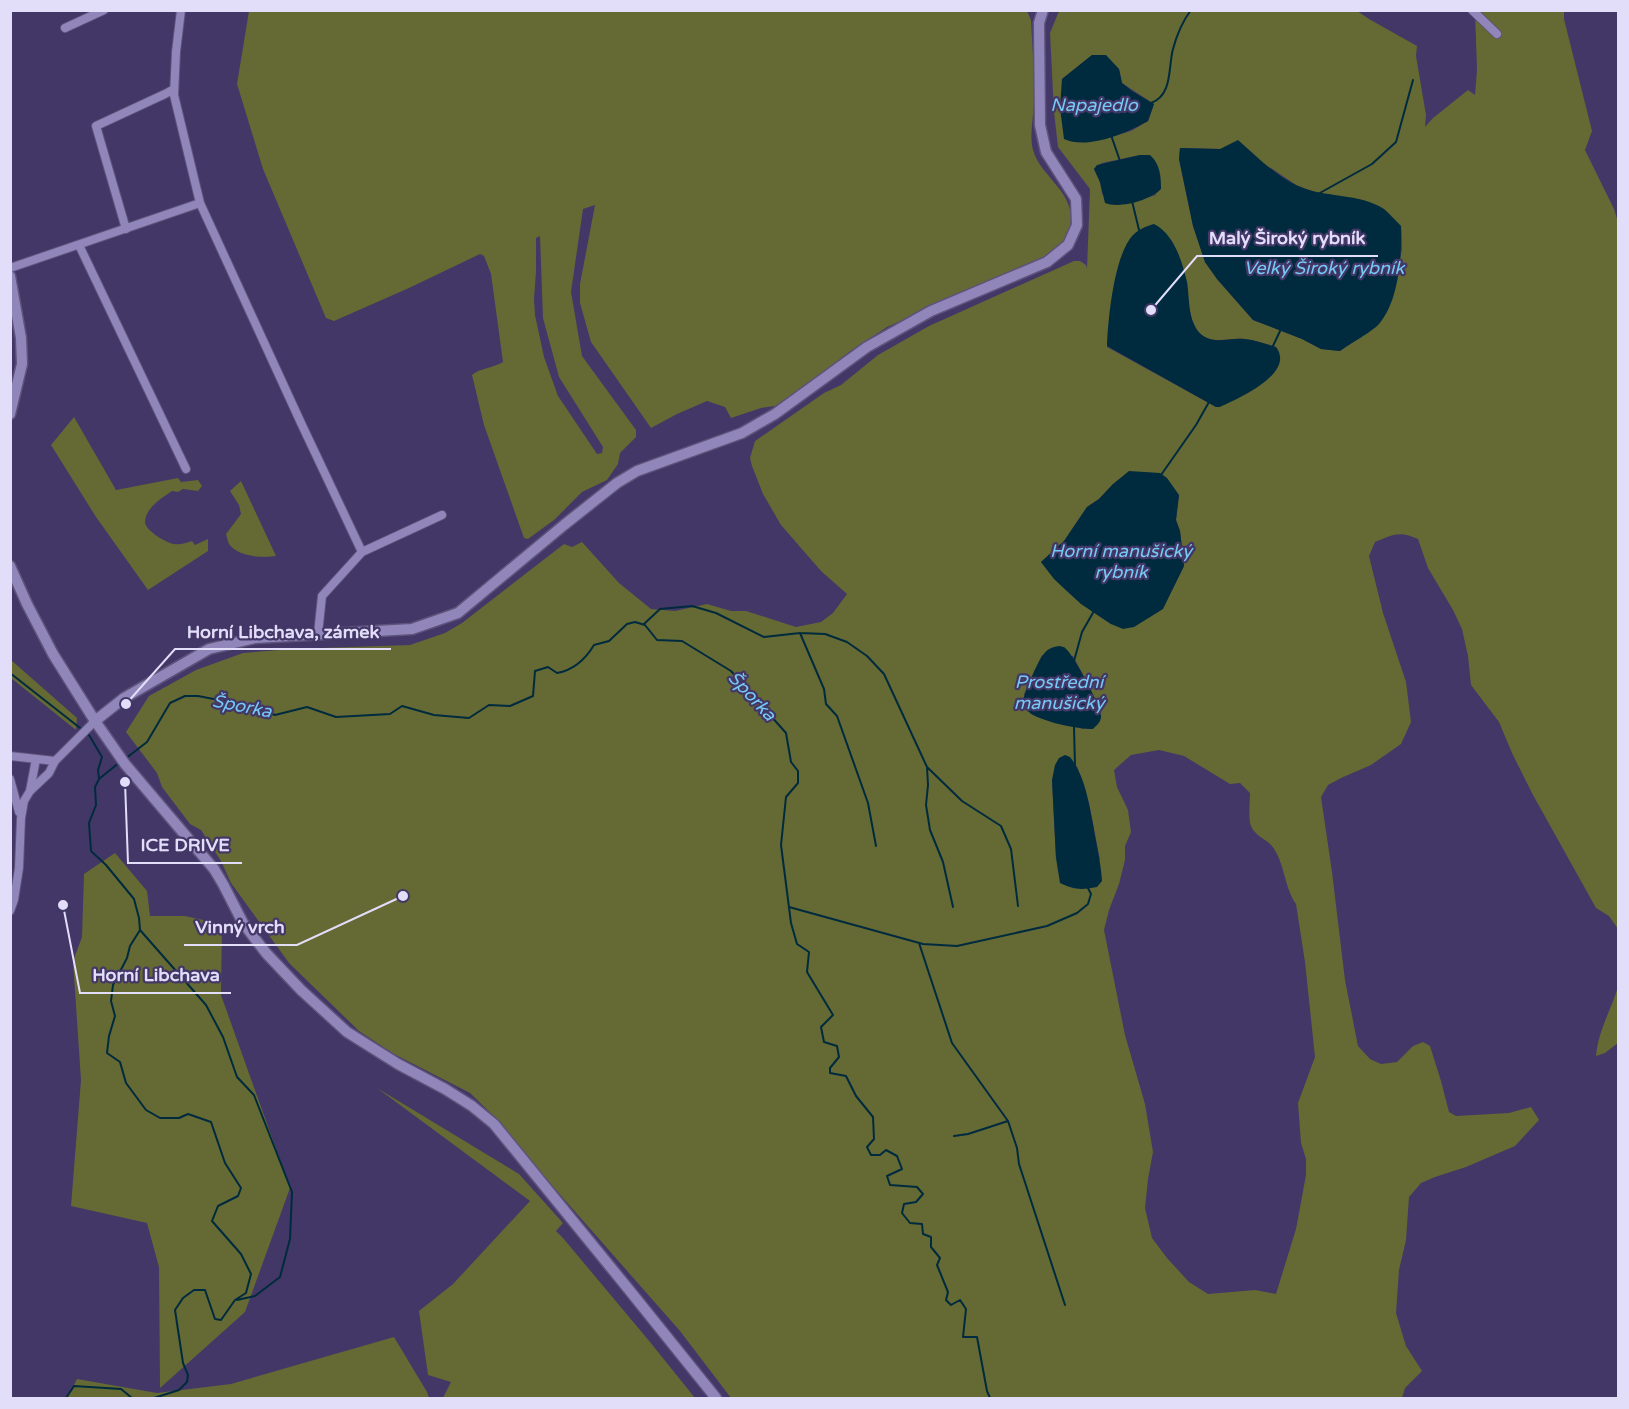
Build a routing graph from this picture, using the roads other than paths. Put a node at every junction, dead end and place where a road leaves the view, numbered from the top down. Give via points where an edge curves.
1 (104, 10) edge
2 (182, 10) edge
3 (1043, 10) edge
4 (1472, 10) edge
5 (64, 28) dead end
6 (1497, 34) dead end
7 (174, 88) junction
8 (200, 203) junction
9 (126, 229) junction
10 (79, 245) junction
11 (10, 268) edge
12 (10, 276) edge
13 (10, 414) edge
14 (186, 470) dead end
15 (442, 515) dead end
16 (362, 552) junction
17 (10, 566) edge
18 (318, 634) junction
19 (92, 725) junction
20 (10, 756) edge
21 (36, 759) junction
22 (55, 761) junction
23 (10, 779) edge
24 (30, 791) junction
25 (21, 818) junction
26 (10, 911) edge
27 (716, 1398) edge

1 - 5 street
2 - 7 street
3 - 18 street via 1039,23 1040,125 1046,152 1076,200 1077,225 1068,245 1047,262 932,311 867,347 742,434 637,471 617,483 458,613 412,629
4 - 6 street
7 - 8 street
7 - 9 street via 96,126
8 - 9 street
8 - 16 street
9 - 10 street
10 - 11 street
10 - 14 street
12 - 13 street via 22,364
15 - 16 street
16 - 18 street via 322,596
17 - 19 street
18 - 19 street via 255,638 208,649 124,698
19 - 22 street
19 - 27 street via 214,869 243,923 266,953 347,1032 445,1089 494,1124
20 - 21 street
21 - 22 street
21 - 24 street
22 - 24 street via 49,773
23 - 25 street
24 - 25 street
25 - 26 street via 19,868

